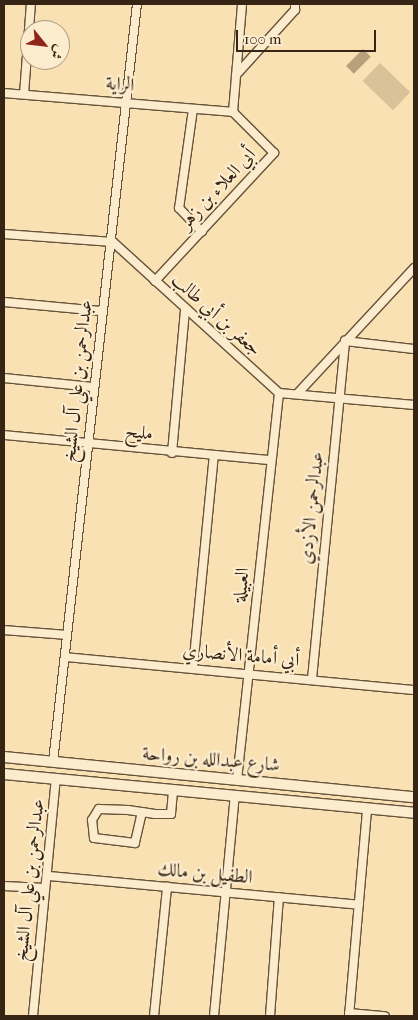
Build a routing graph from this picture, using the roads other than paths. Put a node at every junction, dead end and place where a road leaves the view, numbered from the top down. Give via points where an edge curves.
1 (31, 4) edge
2 (137, 4) edge
3 (242, 4) edge
4 (295, 4) edge
5 (236, 75) junction
6 (4, 93) edge
7 (24, 94) junction
8 (128, 102) junction
9 (192, 109) junction
10 (233, 112) junction
11 (202, 232) junction
12 (4, 234) edge
13 (113, 242) junction
14 (414, 268) edge
15 (155, 281) junction
16 (4, 302) edge
17 (185, 309) junction
18 (101, 311) junction
19 (345, 340) junction
20 (414, 349) edge
21 (4, 378) edge
22 (93, 387) junction
23 (279, 393) junction
24 (298, 393) junction
25 (339, 397) junction
26 (414, 405) edge
27 (4, 435) edge
28 (88, 444) junction
29 (172, 453) junction
30 (214, 456) junction
31 (270, 460) junction
32 (4, 630) edge
33 (67, 635) junction
34 (64, 657) junction
35 (193, 668) junction
36 (250, 674) junction
37 (312, 679) junction
38 (414, 690) edge
39 (4, 757) edge
40 (53, 762) junction
41 (4, 774) edge
42 (56, 778) junction
43 (237, 780) junction
44 (174, 789) junction
45 (235, 795) junction
46 (414, 796) edge
47 (367, 808) junction
48 (142, 812) junction
49 (414, 813) edge
50 (49, 876) junction
51 (4, 886) edge
52 (167, 887) junction
53 (44, 888) junction
54 (226, 891) junction
55 (279, 897) junction
56 (359, 905) junction
57 (349, 1015) edge
58 (33, 1016) edge
59 (154, 1016) edge
60 (214, 1016) edge
61 (270, 1016) edge
62 (385, 1016) edge

1 - 7 street
2 - 8 street, عبدالرحمن بن علي آل الشيخ
3 - 5 street
4 - 5 street via 295,10
5 - 10 street
6 - 7 street, الراية
7 - 8 street, الراية
8 - 9 street, الراية
8 - 13 street, عبدالرحمن بن علي آل الشيخ
9 - 10 street, الراية
9 - 11 street via 179,208
10 - 11 street, أبي العلاء بن زهر via 274,153
11 - 15 street, أبي العلاء بن زهر
12 - 13 street
13 - 15 street, جعفر بن أبي طالب
13 - 18 street, عبدالرحمن بن علي آل الشيخ
14 - 19 street
15 - 17 street, جعفر بن أبي طالب
16 - 18 street
17 - 23 street, جعفر بن أبي طالب
17 - 29 street
18 - 22 street, عبدالرحمن بن علي آل الشيخ
19 - 20 street
19 - 24 street
19 - 25 street, عبدالرحمن الأزدي
21 - 22 street
22 - 28 street, عبدالرحمن بن علي آل الشيخ
23 - 24 street
23 - 31 street, العبيلة
24 - 25 street
25 - 26 street
25 - 37 street, عبدالرحمن الأزدي
27 - 28 street, مليح
28 - 29 street, مليح
28 - 33 street, عبدالرحمن بن علي آل الشيخ
29 - 30 street, مليح
30 - 31 street, مليح
30 - 35 street
31 - 36 street, العبيلة
32 - 33 street
33 - 34 street, عبدالرحمن بن علي آل الشيخ
34 - 35 street, أبي أمامة الأنصاري
34 - 40 street, عبدالرحمن بن علي آل الشيخ
35 - 36 street, أبي أمامة الأنصاري
36 - 37 street, أبي أمامة الأنصاري
36 - 43 street, العبيلة
37 - 38 street, أبي أمامة الأنصاري
39 - 40 street, شارع عبدالله بن رواحة
40 - 43 street, شارع عبدالله بن رواحة
41 - 42 street, شارع عبدالله بن رواحة
42 - 44 street, شارع عبدالله بن رواحة
42 - 50 street, عبدالرحمن بن علي آل الشيخ
43 - 46 street, شارع عبدالله بن رواحة
44 - 45 street, شارع عبدالله بن رواحة
44 - 48 street via 171,814
45 - 47 street, شارع عبدالله بن رواحة
45 - 54 street
47 - 49 street, شارع عبدالله بن رواحة
47 - 56 street
48 - 48 street via 99,809 92,820 94,838 136,843
50 - 52 street, الطفيل بن مالك
50 - 53 street, عبدالرحمن بن علي آل الشيخ
51 - 53 street
52 - 54 street, الطفيل بن مالك
52 - 59 street
53 - 58 street, عبدالرحمن بن علي آل الشيخ
54 - 55 street, الطفيل بن مالك
54 - 60 street
55 - 56 street, الطفيل بن مالك
55 - 61 street
56 - 57 street
57 - 62 street

